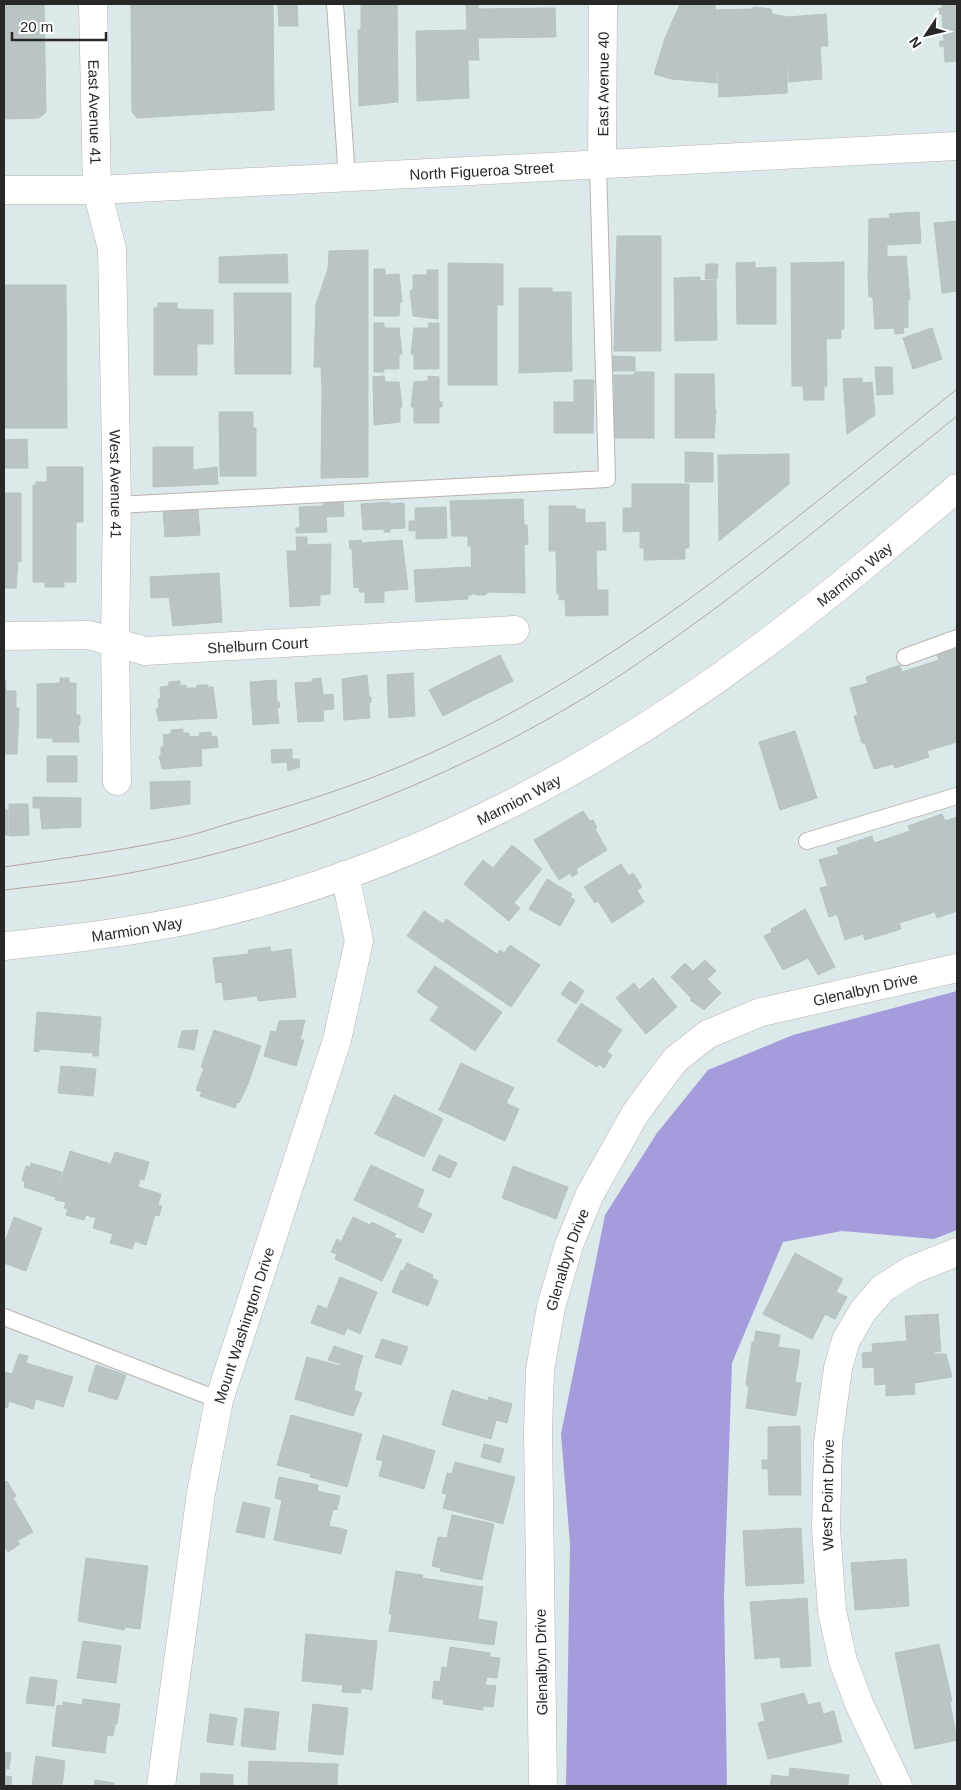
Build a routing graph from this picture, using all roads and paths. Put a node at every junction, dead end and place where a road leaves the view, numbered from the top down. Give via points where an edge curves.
1 (93, 4) edge
2 (335, 4) edge
3 (603, 4) edge
4 (957, 146) edge
5 (600, 165) junction
6 (347, 178) junction
7 (4, 190) edge
8 (97, 190) junction
9 (957, 488) edge
10 (117, 505) junction
11 (515, 630) dead end
12 (4, 636) edge
13 (957, 638) edge
14 (115, 641) junction
15 (905, 657) dead end
16 (117, 781) dead end
17 (957, 796) edge
18 (807, 842) dead end
19 (345, 875) junction
20 (4, 946) edge
21 (957, 968) edge
22 (957, 1252) edge
23 (4, 1317) edge
24 (219, 1400) junction
25 (161, 1786) edge
26 (543, 1786) edge
27 (898, 1786) edge

1 - 8 street, East Avenue 41
2 - 6 lane
3 - 5 street, East Avenue 40
4 - 5 street, North Figueroa Street
5 - 6 street, North Figueroa Street
5 - 10 lane via 607,479
6 - 8 street, North Figueroa Street
7 - 8 street, North Figueroa Street
8 - 10 street, West Avenue 41 via 112,250
9 - 19 street, Marmion Way via 776,636 659,718 568,774 493,814
10 - 14 street, West Avenue 41
11 - 14 street, Shelburn Court via 145,651
12 - 14 street, Shelburn Court via 89,635
13 - 15 lane
14 - 16 street, West Avenue 41
17 - 18 lane
19 - 20 street, Marmion Way via 207,916 96,936
19 - 24 street, Mount Washington Drive via 359,941 337,1040
21 - 26 street, Glenalbyn Drive via 761,1012 708,1034 676,1059 649,1094 590,1194 569,1245 551,1307 540,1370
22 - 27 street, West Point Drive via 912,1270 884,1288 862,1311 846,1340 838,1368 828,1442 826,1528 832,1611 843,1661 860,1706
23 - 24 lane
24 - 25 street, Mount Washington Drive via 201,1493

